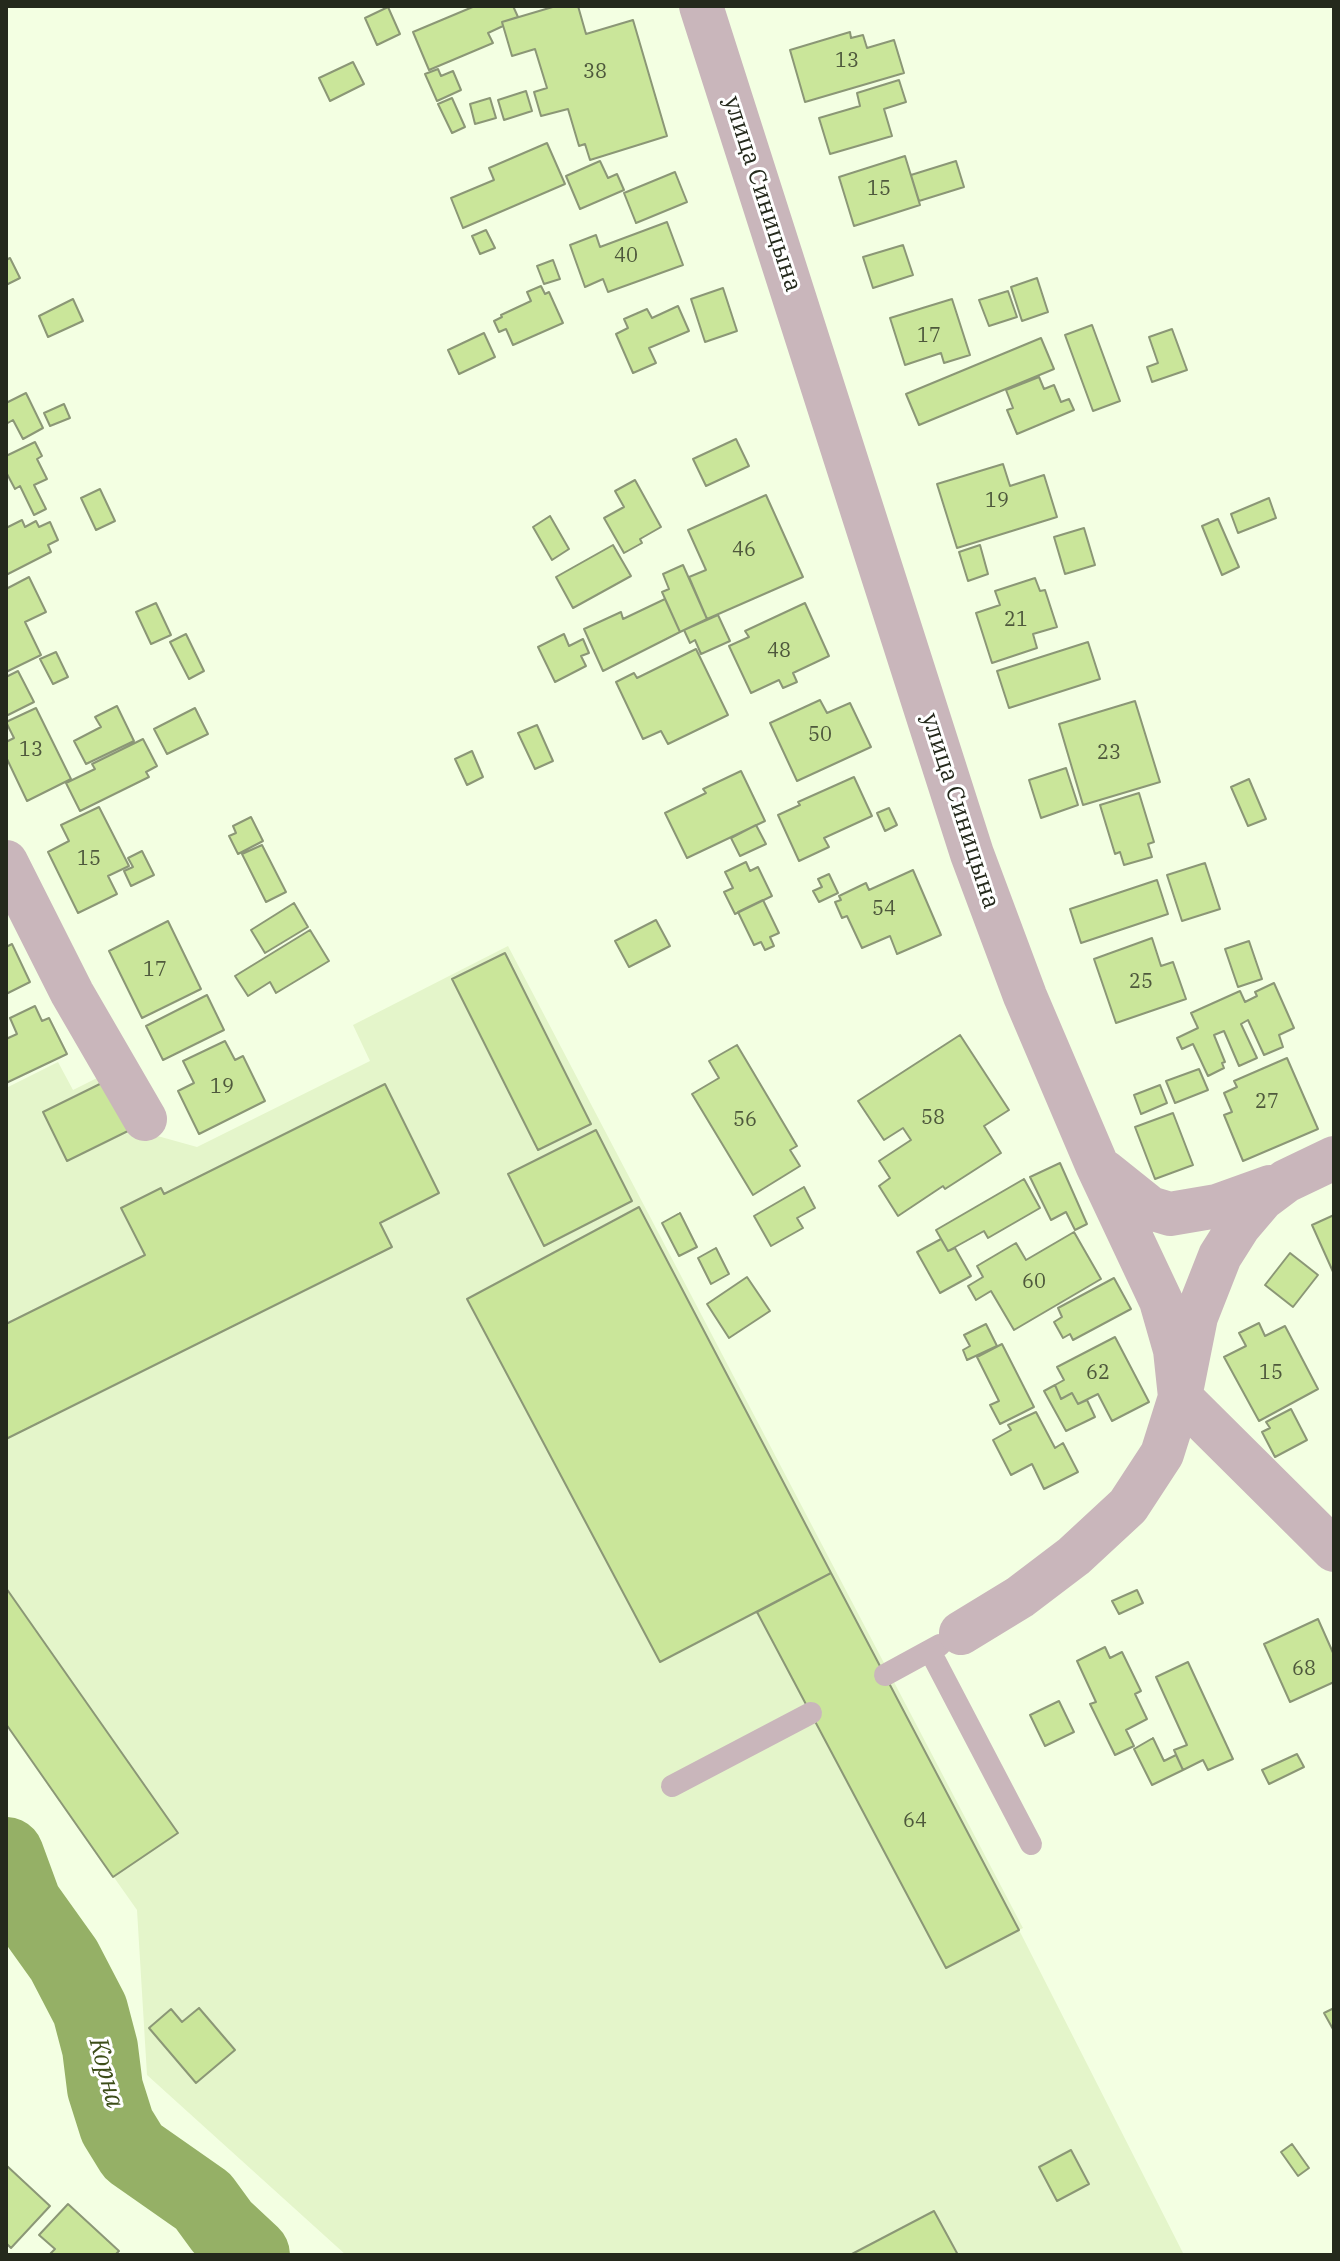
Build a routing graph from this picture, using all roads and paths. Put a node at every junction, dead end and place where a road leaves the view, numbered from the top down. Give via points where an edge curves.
1 (701, 6) edge
2 (6, 862) edge
3 (145, 1119) dead end
4 (1334, 1158) edge
5 (1097, 1165) junction
6 (1286, 1181) junction
7 (1180, 1397) junction
8 (1334, 1550) edge
9 (946, 1642) junction
10 (885, 1675) dead end
11 (811, 1713) dead end
12 (672, 1786) dead end
13 (1031, 1844) dead end

1 - 5 street, улица Синицына via 972,854
2 - 3 street via 72,993
4 - 6 street
5 - 6 street via 1134,1198 1170,1214 1217,1206
5 - 7 street, улица Синицына via 1169,1323
6 - 7 street via 1262,1199 1220,1256 1196,1317
7 - 8 street
7 - 9 street via 1162,1454 1128,1506 1020,1597
9 - 10 lane
9 - 13 lane
11 - 12 lane

